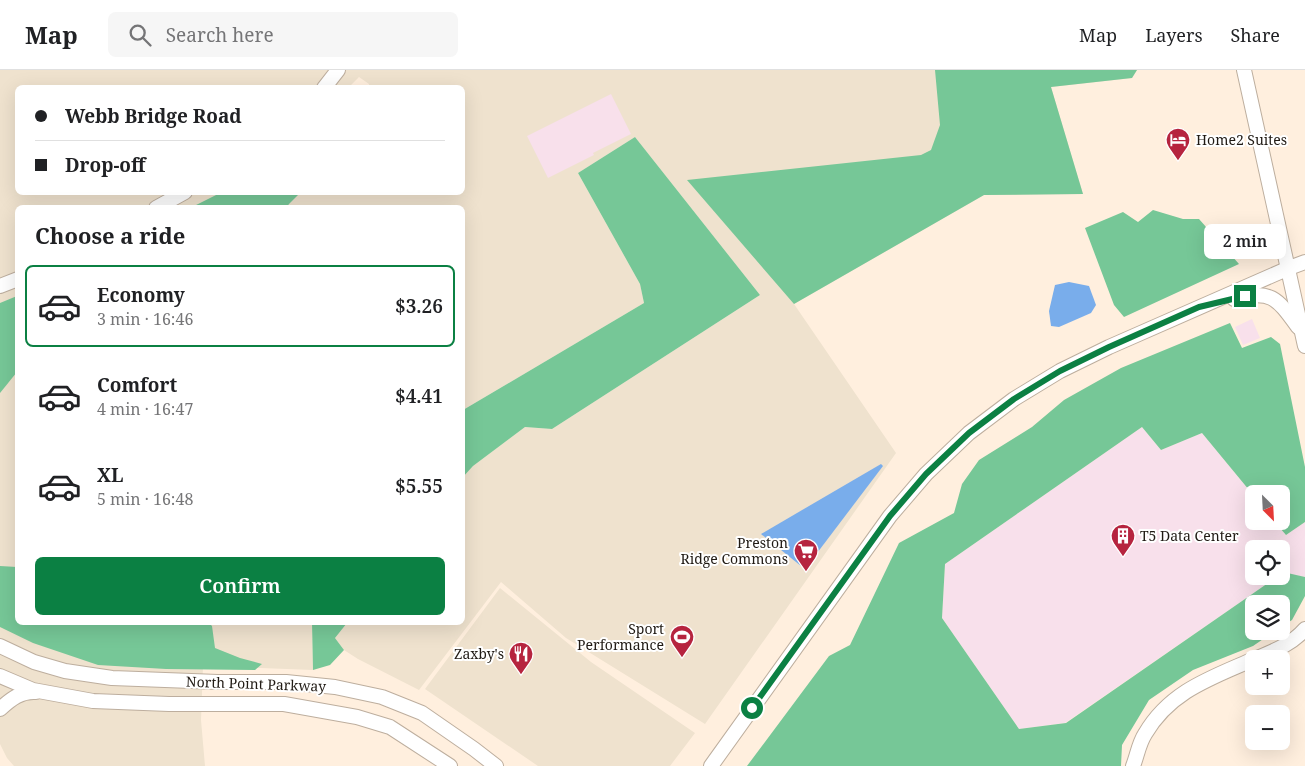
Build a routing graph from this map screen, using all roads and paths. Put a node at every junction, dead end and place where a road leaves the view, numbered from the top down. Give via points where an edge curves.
1 (338, 70) edge
2 (1244, 70) edge
3 (326, 85) edge
4 (180, 195) edge
5 (161, 205) edge
6 (1305, 262) edge
7 (1288, 268) junction
8 (15, 279) edge
9 (0, 286) edge
10 (1199, 307) junction
11 (1303, 339) edge
12 (1305, 629) edge
13 (0, 646) edge
14 (1276, 650) edge
15 (1245, 663) edge
16 (0, 676) edge
17 (48, 692) junction
18 (0, 709) edge
19 (450, 766) edge
20 (496, 766) edge
21 (711, 766) edge
22 (1133, 766) edge

1 - 3 street
2 - 7 street
4 - 5 street
6 - 7 street
7 - 10 street
7 - 11 street
8 - 9 street
10 - 11 street via 1245,296 1270,297 1281,305
10 - 21 street via 1060,371 1014,399 969,433 926,474 890,516
12 - 14 street
13 - 20 street, North Point Parkway via 34,662 65,671 112,678 286,682 335,687 382,697 422,714
15 - 22 street via 1201,682 1162,711 1144,734
16 - 17 street, North Point Parkway via 33,690
17 - 18 street via 18,694
17 - 19 street, North Point Parkway via 93,701 284,704 315,708 390,727

